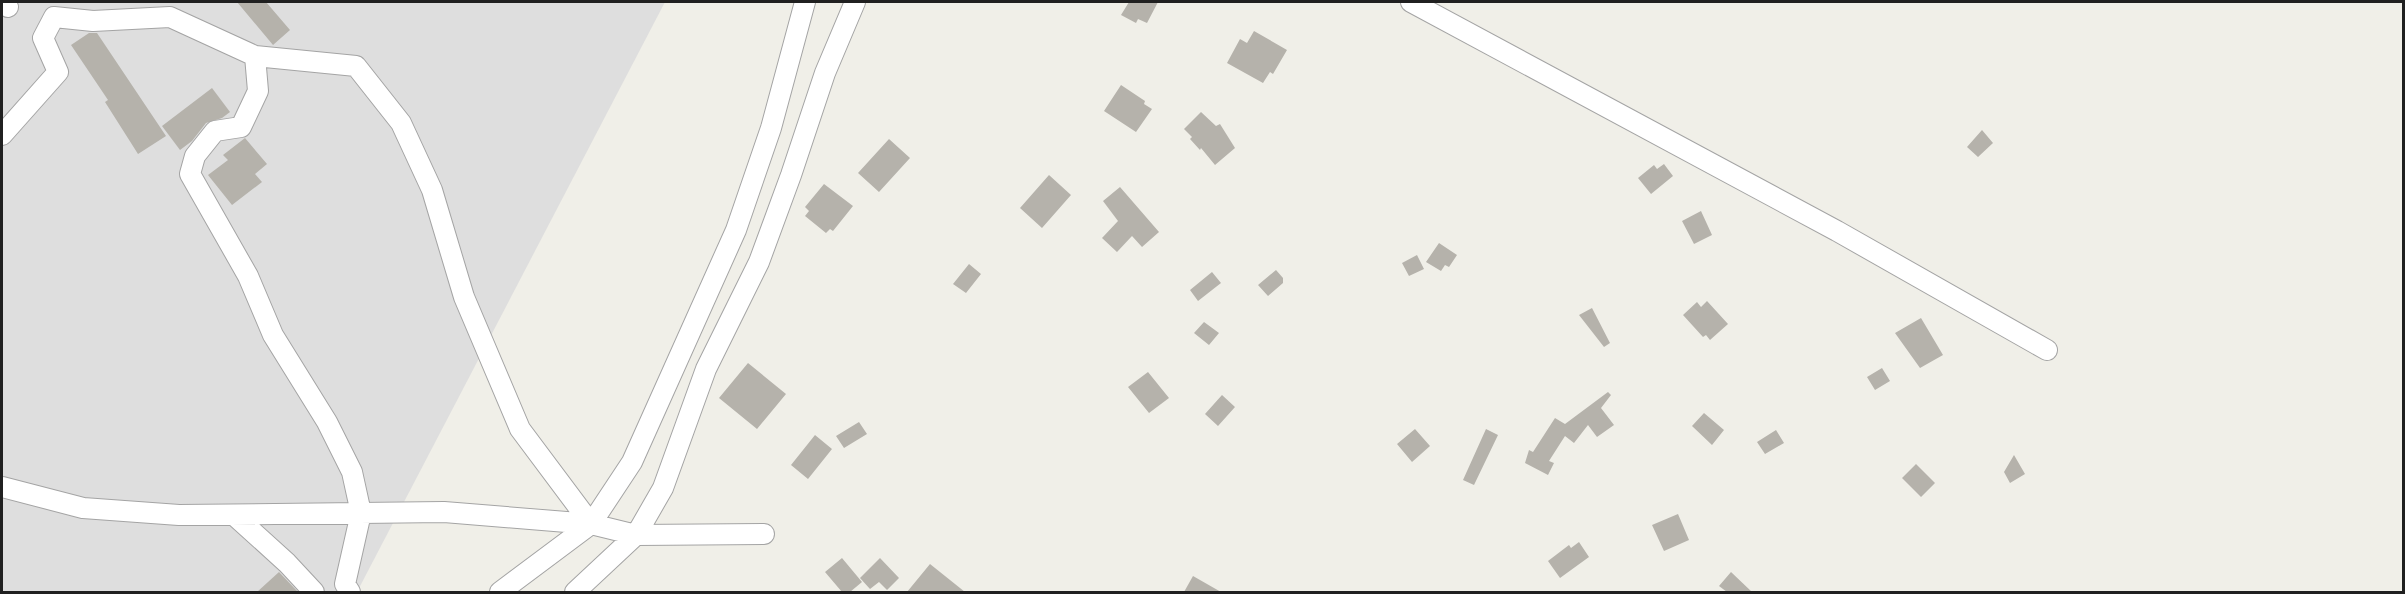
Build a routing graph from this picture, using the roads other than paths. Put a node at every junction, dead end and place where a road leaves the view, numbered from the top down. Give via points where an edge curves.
1 (805, 2) edge
2 (855, 2) edge
3 (1411, 2) edge
4 (255, 56) junction
5 (2, 135) edge
6 (2047, 350) dead end
7 (2, 488) edge
8 (361, 513) junction
9 (234, 514) junction
10 (591, 524) junction
11 (764, 534) dead end
12 (636, 536) junction
13 (314, 592) edge
14 (350, 592) edge
15 (500, 592) edge
16 (575, 592) edge

1 - 10 street via 771,128 736,230 632,462
2 - 12 street via 825,73 759,262 706,369 663,488
3 - 6 street via 1837,231
4 - 5 street via 170,17 93,21 54,17 43,38 58,72
4 - 8 street via 258,91 241,127 215,131 195,156 190,174 248,276 273,335 327,422 352,472
4 - 10 street via 356,66 402,123 432,190 464,297 520,429
7 - 9 street via 83,508 179,515
8 - 9 street
8 - 10 street via 444,512
8 - 14 street via 345,584
9 - 13 street
10 - 12 street
10 - 15 street
11 - 12 street
12 - 16 street

